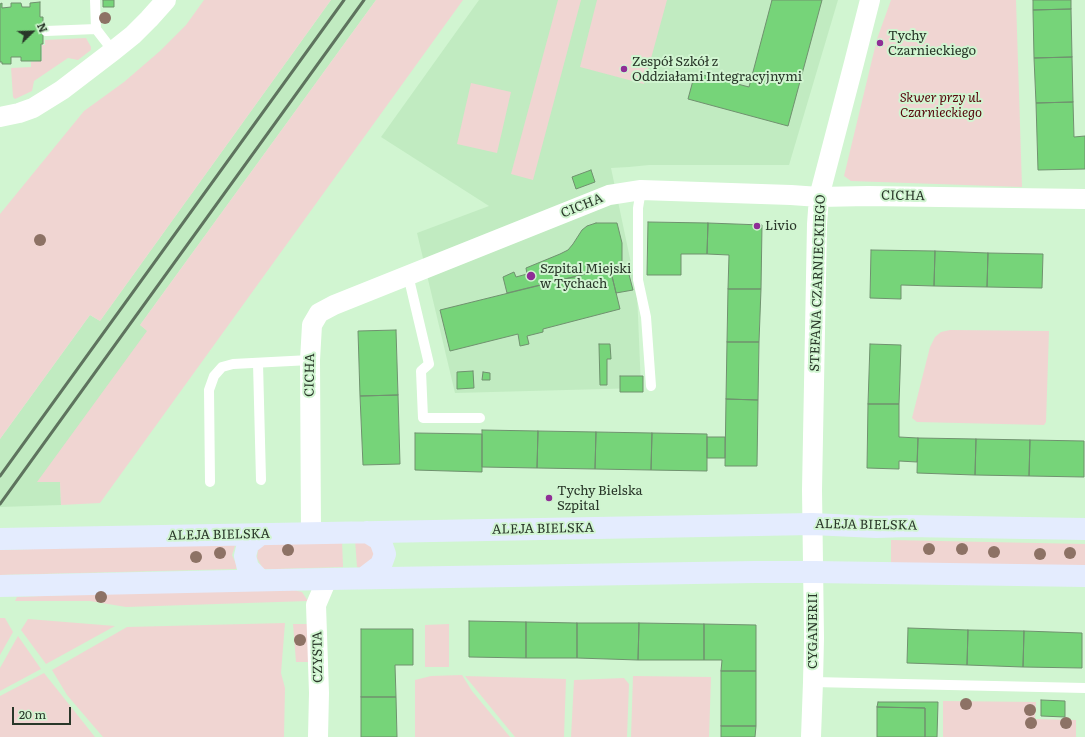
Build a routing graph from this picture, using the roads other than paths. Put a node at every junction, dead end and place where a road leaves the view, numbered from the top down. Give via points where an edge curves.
1 (95, 0) edge
2 (166, 0) edge
3 (870, 0) edge
4 (96, 29) junction
5 (46, 31) dead end
6 (114, 51) junction
7 (0, 117) edge
8 (641, 190) junction
9 (819, 197) junction
10 (1085, 199) edge
11 (408, 275) junction
12 (310, 360) junction
13 (258, 363) junction
14 (651, 386) dead end
15 (480, 418) dead end
16 (260, 480) dead end
17 (210, 482) dead end
18 (812, 524) junction
19 (1085, 529) edge
20 (367, 532) junction
21 (311, 533) junction
22 (261, 534) junction
23 (0, 539) edge
24 (814, 572) junction
25 (1085, 576) edge
26 (364, 578) junction
27 (327, 579) junction
28 (260, 580) junction
29 (0, 586) edge
30 (813, 682) junction
31 (1085, 688) edge
32 (318, 737) edge
33 (811, 737) edge

1 - 4 lane
2 - 6 street
3 - 9 street, STEFANA CZARNIECKIEGO
4 - 5 lane
4 - 6 lane
6 - 7 street via 33,108
8 - 9 street, CICHA
8 - 11 street, CICHA via 609,195
8 - 14 lane via 638,208 638,280 646,317
9 - 10 street, CICHA
9 - 18 street, STEFANA CZARNIECKIEGO
11 - 12 street, CICHA via 319,313 312,325
11 - 15 lane via 429,364 421,371 423,418
12 - 13 lane
12 - 21 street, CICHA
13 - 16 lane
13 - 17 lane via 222,367 214,376 209,390
18 - 19 main road, ALEJA BIELSKA
18 - 20 main road, ALEJA BIELSKA
18 - 24 street, CYGANERII
20 - 21 main road, ALEJA BIELSKA
20 - 26 main road via 380,540 385,554 381,565
21 - 22 main road, ALEJA BIELSKA
22 - 23 main road, ALEJA BIELSKA
22 - 28 main road via 248,544 245,556 248,568
24 - 25 main road
24 - 26 main road
24 - 30 street, CYGANERII
26 - 27 main road
27 - 28 main road
27 - 32 street, CZYSTA via 316,605
28 - 29 main road
30 - 31 lane
30 - 33 street, CYGANERII

